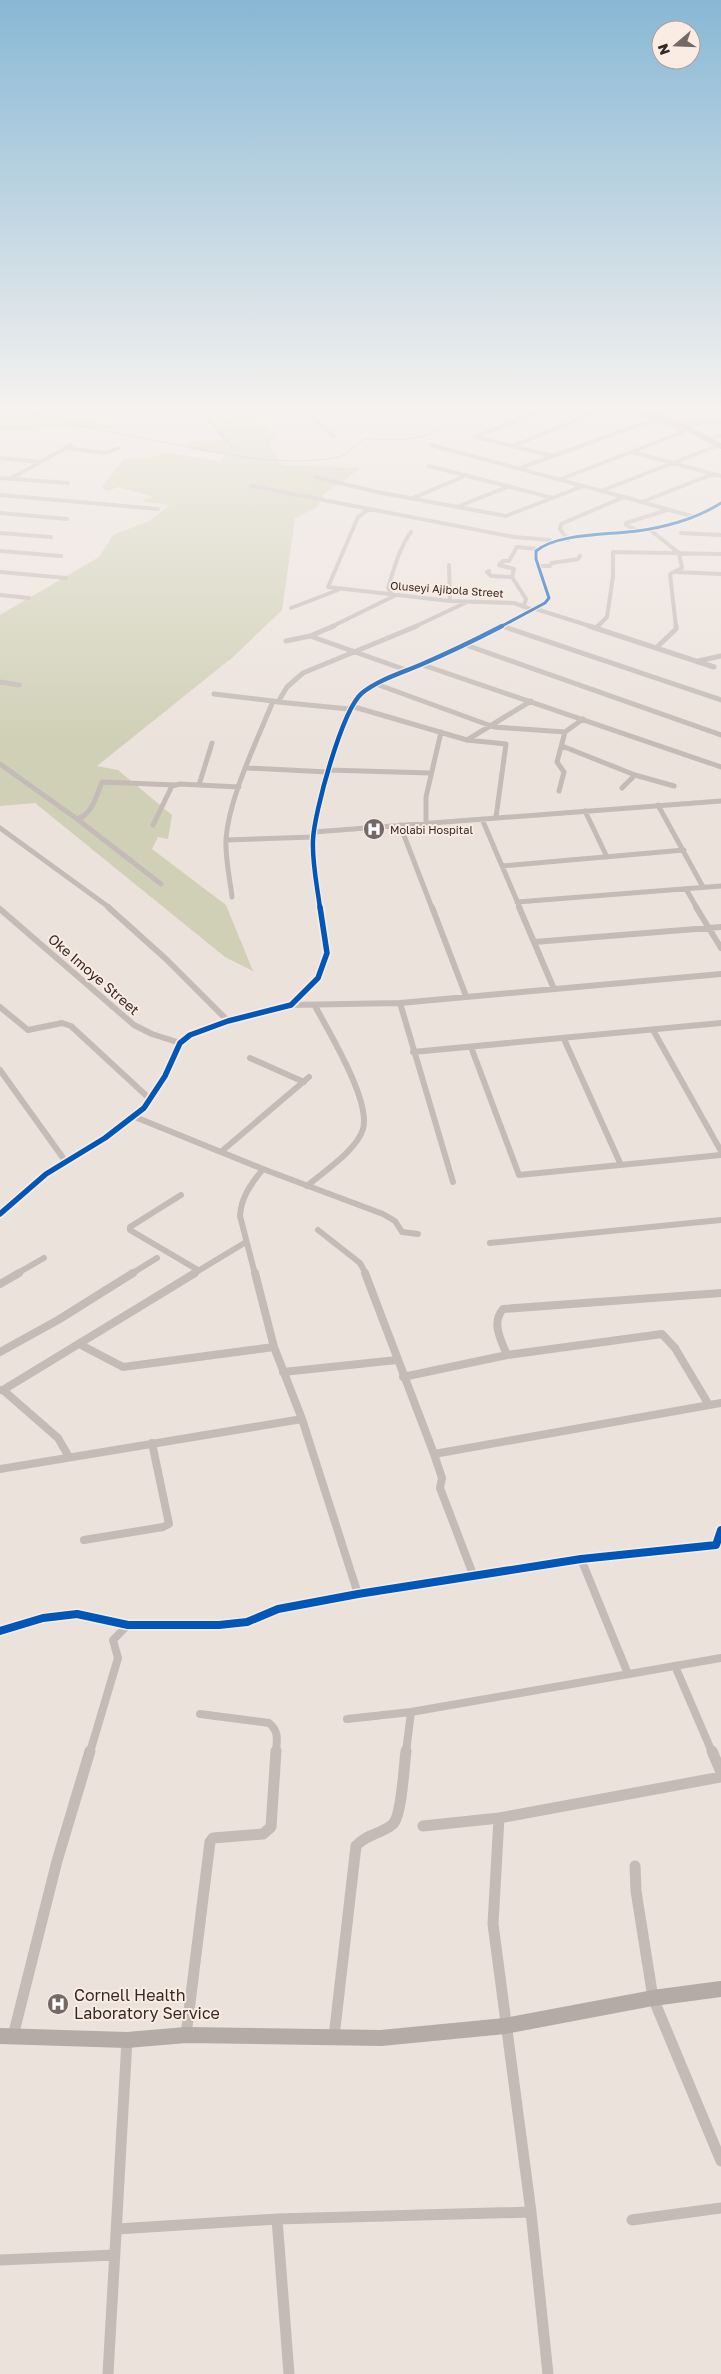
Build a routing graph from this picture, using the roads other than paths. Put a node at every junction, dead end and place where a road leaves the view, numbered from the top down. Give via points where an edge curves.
1 (356, 522) edge
2 (435, 522) edge
3 (567, 522) edge
4 (630, 522) edge
5 (672, 522) edge
6 (648, 529) junction
7 (638, 531) junction
8 (411, 532) dead end
9 (0, 533) edge
10 (681, 533) dead end
11 (721, 535) edge
12 (51, 537) dead end
13 (514, 537) junction
14 (558, 540) junction
15 (568, 540) junction
16 (516, 548) junction
17 (537, 549) junction
18 (0, 551) edge
19 (679, 553) junction
20 (721, 554) edge
21 (61, 556) dead end
22 (580, 556) dead end
23 (449, 565) dead end
24 (538, 566) junction
25 (489, 571) dead end
26 (0, 572) edge
27 (674, 572) junction
28 (721, 574) edge
29 (512, 577) junction
30 (66, 578) dead end
31 (338, 590) junction
32 (395, 594) junction
33 (0, 595) edge
34 (29, 598) dead end
35 (450, 601) junction
36 (467, 602) junction
37 (524, 605) junction
38 (291, 608) dead end
39 (534, 609) junction
40 (502, 626) junction
41 (597, 627) junction
42 (310, 636) junction
43 (286, 641) dead end
44 (466, 645) junction
45 (657, 647) junction
46 (354, 650) junction
47 (721, 656) edge
48 (698, 661) junction
49 (420, 664) junction
50 (714, 667) dead end
51 (406, 670) junction
52 (0, 682) edge
53 (376, 684) junction
54 (20, 685) dead end
55 (214, 694) dead end
56 (721, 700) edge
57 (531, 701) junction
58 (276, 702) junction
59 (350, 707) junction
60 (583, 719) junction
61 (489, 725) junction
62 (441, 732) junction
63 (565, 732) junction
64 (721, 735) edge
65 (467, 740) junction
66 (212, 743) dead end
67 (562, 746) junction
68 (0, 764) edge
69 (721, 767) edge
70 (247, 768) junction
71 (328, 771) junction
72 (430, 773) junction
73 (636, 775) junction
74 (175, 785) junction
75 (200, 785) junction
76 (674, 786) dead end
77 (240, 787) junction
78 (622, 788) dead end
79 (559, 791) dead end
80 (721, 801) edge
81 (658, 806) junction
82 (585, 811) junction
83 (496, 817) junction
84 (77, 819) junction
85 (482, 819) junction
86 (426, 823) junction
87 (153, 825) dead end
88 (400, 825) junction
89 (0, 828) edge
90 (314, 834) junction
91 (226, 840) junction
92 (684, 850) junction
93 (608, 857) junction
94 (502, 866) junction
95 (160, 884) dead end
96 (721, 886) edge
97 (703, 887) junction
98 (686, 889) junction
99 (232, 897) dead end
100 (517, 902) junction
101 (0, 909) edge
102 (721, 927) edge
103 (709, 928) junction
104 (534, 942) junction
105 (721, 948) edge
106 (721, 974) edge
107 (554, 989) junction
108 (466, 996) junction
109 (400, 1002) junction
110 (291, 1005) junction
111 (315, 1006) junction
112 (0, 1007) edge
113 (228, 1021) junction
114 (721, 1023) edge
115 (653, 1030) junction
116 (564, 1039) junction
117 (180, 1043) junction
118 (471, 1047) junction
119 (413, 1052) junction
120 (250, 1058) dead end
121 (0, 1070) edge
122 (151, 1100) junction
123 (135, 1116) junction
124 (222, 1151) junction
125 (721, 1151) edge
126 (721, 1155) edge
127 (66, 1162) junction
128 (621, 1165) junction
129 (263, 1169) junction
130 (453, 1182) dead end
131 (307, 1186) junction
132 (181, 1195) dead end
133 (0, 1214) edge
134 (721, 1220) edge
135 (318, 1230) dead end
136 (418, 1234) dead end
137 (246, 1242) junction
138 (490, 1243) dead end
139 (44, 1258) dead end
140 (157, 1258) dead end
141 (198, 1270) junction
142 (0, 1284) edge
143 (721, 1292) edge
144 (81, 1345) junction
145 (274, 1348) junction
146 (0, 1352) edge
147 (507, 1355) junction
148 (397, 1360) junction
149 (283, 1372) junction
150 (403, 1377) junction
151 (2, 1390) edge
152 (721, 1403) edge
153 (709, 1405) junction
154 (302, 1419) junction
155 (152, 1443) junction
156 (434, 1454) junction
157 (69, 1457) junction
158 (0, 1469) edge
159 (721, 1530) edge
160 (84, 1540) dead end
161 (718, 1544) edge
162 (581, 1559) junction
163 (474, 1577) junction
164 (358, 1594) junction
165 (128, 1625) junction
166 (0, 1630) edge
167 (721, 1658) edge
168 (675, 1666) junction
169 (628, 1674) junction
170 (411, 1712) junction
171 (200, 1714) dead end
172 (347, 1719) dead end
173 (721, 1772) edge
174 (721, 1777) edge
175 (499, 1818) junction
176 (423, 1826) dead end
177 (635, 1866) dead end
178 (721, 1988) edge
179 (653, 1998) junction
180 (505, 2026) junction
181 (7, 2036) edge
182 (186, 2036) junction
183 (334, 2037) junction
184 (127, 2040) junction
185 (720, 2158) edge
186 (721, 2208) edge
187 (531, 2212) junction
188 (278, 2219) junction
189 (632, 2220) dead end
190 (117, 2229) junction
191 (115, 2255) junction
192 (0, 2260) edge
193 (108, 2374) edge
194 (289, 2374) edge
195 (548, 2374) edge

1 - 31 street, Oluseyi Ajibola Street via 328,587
2 - 13 street
3 - 15 street via 560,529
4 - 7 street via 626,525
5 - 6 street
6 - 7 street
6 - 19 street
7 - 15 street
8 - 32 street via 404,541 388,588
9 - 12 street
10 - 11 street
13 - 14 street
13 - 16 street via 512,545
14 - 15 street
14 - 17 street
16 - 17 street
16 - 29 street via 509,561 499,565 514,569
17 - 24 street via 534,558
18 - 21 street
19 - 20 street
19 - 27 street via 682,568
19 - 41 street via 613,552 607,618
22 - 24 street via 571,561 554,562 550,566
23 - 35 street
24 - 39 street via 549,598
25 - 29 street via 491,576
26 - 30 street
27 - 28 street
27 - 45 street via 670,574 676,629
29 - 37 street via 526,599
31 - 32 street, Oluseyi Ajibola Street
31 - 38 street
32 - 35 street, Oluseyi Ajibola Street
32 - 42 street
33 - 34 street
35 - 36 street, Oluseyi Ajibola Street
36 - 37 street, Oluseyi Ajibola Street
36 - 46 street
37 - 39 street, Oluseyi Ajibola Street via 527,609
39 - 40 street
39 - 41 street, Oluseyi Ajibola Street
40 - 44 street
40 - 56 street
41 - 45 street, Oluseyi Ajibola Street
42 - 43 street
42 - 46 street
44 - 49 street
44 - 64 street
45 - 48 street, Oluseyi Ajibola Street
46 - 51 street
46 - 58 street via 303,673
47 - 48 street
48 - 50 street, Oluseyi Ajibola Street
49 - 51 street
49 - 57 street
51 - 53 street
52 - 54 street
53 - 59 street
53 - 61 street
55 - 58 street
57 - 60 street
57 - 61 street
58 - 59 street
58 - 70 street
59 - 62 street
59 - 71 street
60 - 63 street
60 - 69 street
61 - 63 street
61 - 65 street
62 - 65 street
62 - 72 street
63 - 67 street
65 - 83 street via 507,745
66 - 75 street
67 - 73 street
67 - 79 street via 557,762 564,772
68 - 84 street
70 - 71 street
70 - 77 street
71 - 72 street
71 - 90 street
72 - 86 street
73 - 76 street
73 - 78 street
74 - 75 street
74 - 84 street via 102,782 90,810
74 - 87 street
75 - 77 street
77 - 91 street
80 - 81 street
81 - 82 street
81 - 92 street
82 - 83 street
82 - 93 street
83 - 85 street
84 - 95 street
85 - 86 street
85 - 94 street
86 - 88 street
88 - 90 street
88 - 108 street
89 - 113 street via 124,920 176,967
90 - 91 street
90 - 110 street via 313,856 326,953 318,978
91 - 99 street
92 - 93 street
92 - 97 street
93 - 94 street
94 - 100 street
96 - 97 street
97 - 98 street
98 - 100 street
98 - 103 street
100 - 104 street
101 - 117 street, Oke Imoye Street via 134,1025
102 - 103 street
103 - 104 street
103 - 105 street
104 - 107 street
106 - 107 street
107 - 108 street
108 - 109 street
109 - 111 street
109 - 119 street
110 - 111 street
110 - 113 street
111 - 131 street via 362,1100 364,1127 357,1141
112 - 122 street via 28,1030 62,1023 71,1026
113 - 117 street
114 - 115 street
115 - 116 street
115 - 125 street
116 - 118 street
116 - 128 street
117 - 122 street
118 - 119 street
118 - 128 street via 519,1176
119 - 130 street
120 - 124 street via 306,1080
121 - 127 street
122 - 123 street
123 - 124 street
123 - 127 street
124 - 129 street
126 - 128 street
127 - 133 street via 46,1174
129 - 131 street
129 - 137 street via 244,1194 240,1205
131 - 136 street via 390,1218 402,1232
132 - 141 street via 130,1230
134 - 138 street
135 - 148 street via 360,1263
137 - 141 street
137 - 145 street
139 - 142 street
140 - 146 street
141 - 144 street
143 - 147 street via 503,1309 496,1320
144 - 145 street via 123,1367
144 - 151 street
145 - 149 street
147 - 150 street
147 - 153 street via 662,1334 675,1348
148 - 149 street
148 - 150 street
149 - 154 street
150 - 156 street
151 - 157 street via 58,1438
152 - 153 street
153 - 156 street
154 - 155 street
154 - 164 street
155 - 157 street
155 - 160 street via 169,1524
156 - 163 street via 442,1478 440,1488
157 - 158 street
159 - 161 street
161 - 162 street
162 - 163 street
162 - 169 street
163 - 164 street
164 - 165 street via 278,1609 247,1622
165 - 166 street via 78,1614 43,1618
165 - 181 street via 113,1640 118,1658
167 - 168 street
168 - 169 street
168 - 173 street
169 - 170 street
170 - 172 street
170 - 183 street via 397,1819 394,1824 365,1837 356,1846
171 - 182 street via 269,1723 277,1735 271,1827 263,1834 213,1838 210,1842
174 - 175 street
175 - 176 street
175 - 180 street via 493,1924
177 - 179 street
178 - 179 main road
179 - 180 main road
179 - 185 street
180 - 183 main road via 381,2038
180 - 187 street
181 - 184 main road
182 - 183 main road
182 - 184 main road
184 - 190 street
186 - 189 street
187 - 188 street
187 - 195 street
188 - 190 street
188 - 194 street
190 - 191 street
191 - 192 street
191 - 193 street

